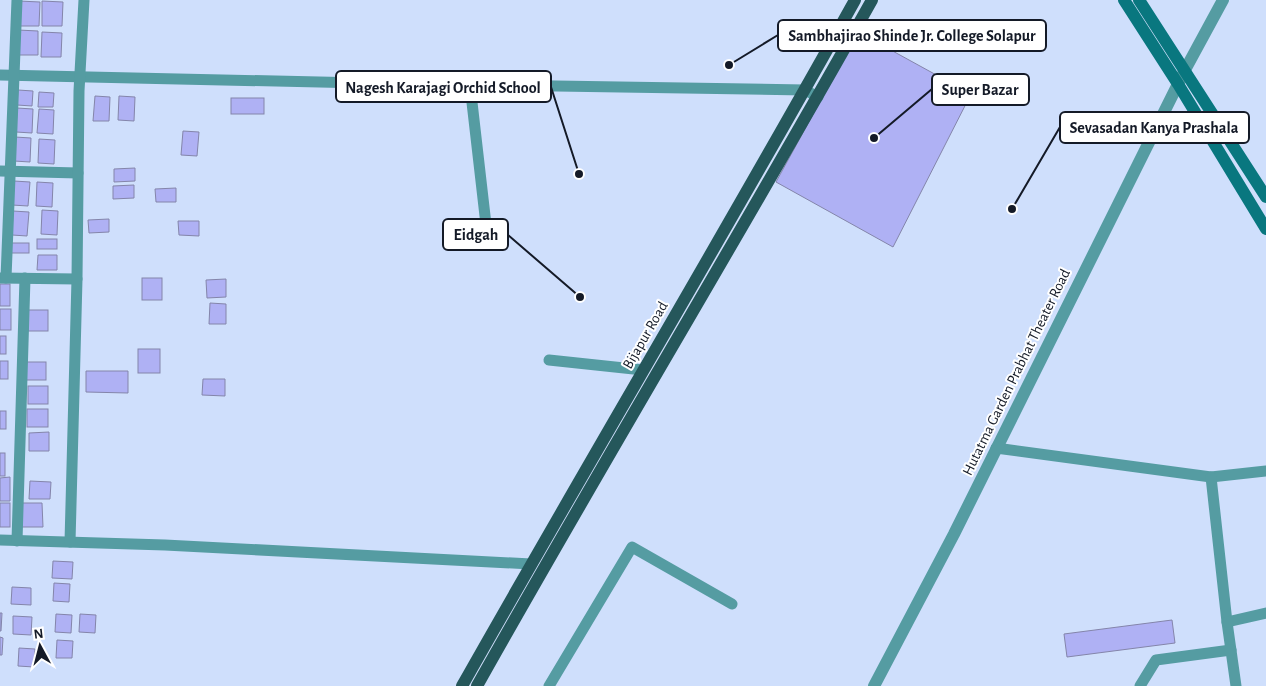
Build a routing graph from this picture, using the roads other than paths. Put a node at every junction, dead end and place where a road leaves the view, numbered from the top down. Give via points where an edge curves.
1 (17, 0) edge
2 (84, 0) edge
3 (855, 0) edge
4 (872, 0) edge
5 (1124, 0) edge
6 (1140, 0) edge
7 (1223, 0) edge
8 (1185, 70) junction
9 (0, 75) edge
10 (14, 76) junction
11 (80, 76) junction
12 (1178, 84) junction
13 (470, 85) junction
14 (805, 90) junction
15 (818, 97) junction
16 (5, 172) edge
17 (78, 173) junction
18 (1266, 197) edge
19 (1266, 229) edge
20 (488, 242) dead end
21 (3, 278) edge
22 (25, 278) junction
23 (77, 279) junction
24 (550, 360) dead end
25 (643, 370) junction
26 (996, 448) junction
27 (1266, 471) edge
28 (1211, 477) junction
29 (0, 540) edge
30 (17, 541) junction
31 (70, 542) junction
32 (532, 564) junction
33 (732, 604) dead end
34 (1266, 613) edge
35 (1227, 622) junction
36 (1231, 650) junction
37 (462, 686) edge
38 (477, 686) edge
39 (549, 686) edge
40 (874, 686) edge
41 (1140, 686) edge
42 (1236, 686) edge

1 - 10 street
2 - 11 street
3 - 14 main road, Bijapur Road
4 - 15 main road
5 - 12 main road
6 - 8 main road
7 - 8 street, Hutatma Garden Prabhat Theater Road
8 - 12 street, Hutatma Garden Prabhat Theater Road
8 - 18 main road
9 - 10 street
10 - 11 street
10 - 16 street
11 - 13 street
11 - 17 street
12 - 19 main road
12 - 26 street, Hutatma Garden Prabhat Theater Road
13 - 14 street
13 - 20 street
14 - 15 street
14 - 25 main road, Bijapur Road
15 - 38 main road
16 - 17 street
16 - 21 street
17 - 23 street
21 - 22 street
22 - 23 street
22 - 30 street
23 - 31 street
24 - 25 street
25 - 32 main road, Bijapur Road
26 - 28 street
26 - 40 street, Hutatma Garden Prabhat Theater Road
27 - 28 street
28 - 35 street
29 - 30 street
30 - 31 street
31 - 32 street
32 - 37 main road, Bijapur Road
33 - 39 street via 632,547
34 - 35 street
35 - 36 street
36 - 41 street via 1156,660
36 - 42 street

